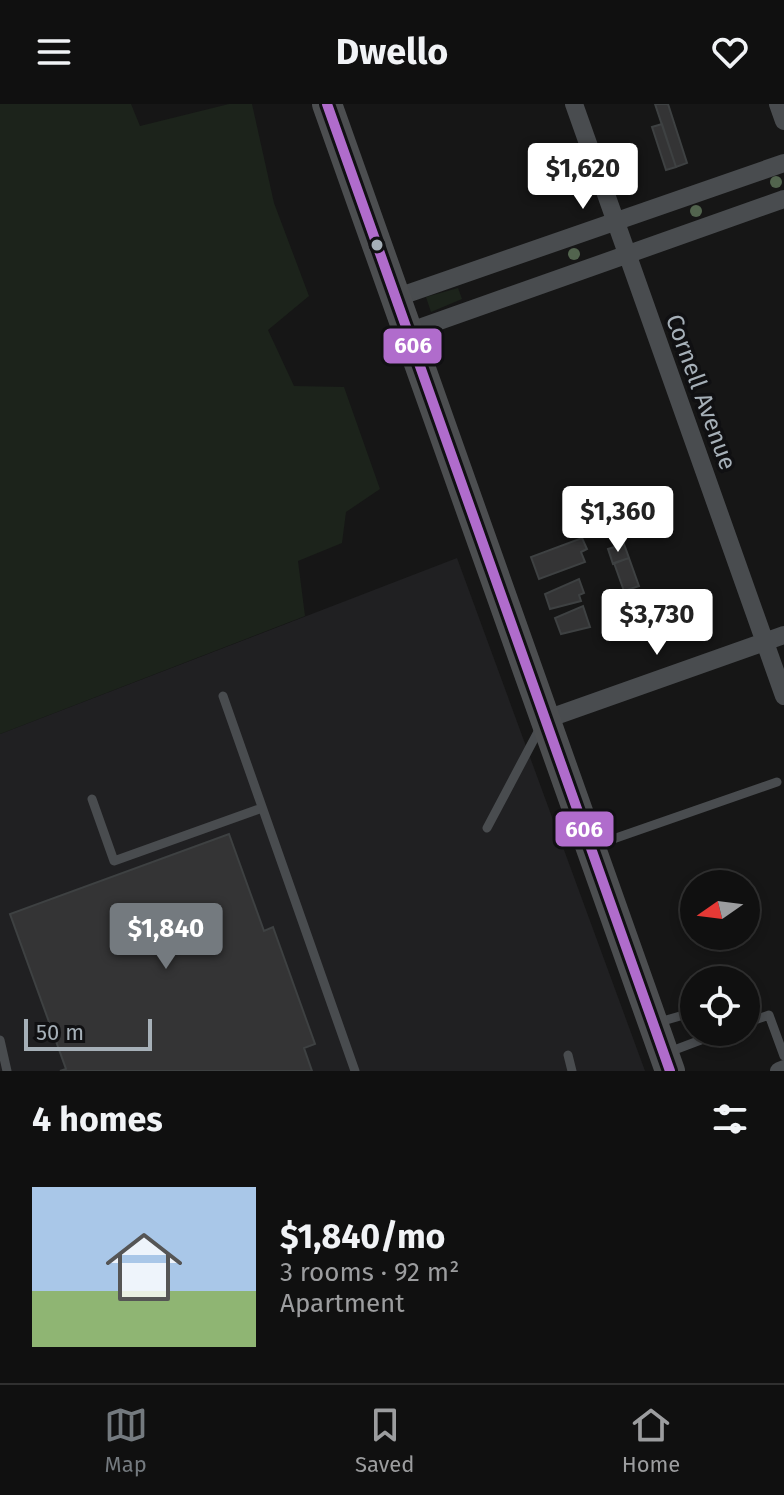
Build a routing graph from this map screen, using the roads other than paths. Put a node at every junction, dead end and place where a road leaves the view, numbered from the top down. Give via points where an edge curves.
1 (327, 104) edge
2 (574, 104) edge
3 (778, 104) edge
4 (784, 121) edge
5 (784, 163) edge
6 (784, 199) edge
7 (615, 221) junction
8 (627, 253) junction
9 (464, 274) junction
10 (395, 298) junction
11 (476, 308) junction
12 (408, 332) junction
13 (784, 635) edge
14 (765, 642) junction
15 (223, 696) dead end
16 (784, 696) edge
17 (544, 720) junction
18 (777, 782) dead end
19 (92, 799) dead end
20 (262, 808) junction
21 (487, 828) dead end
22 (590, 847) junction
23 (680, 1016) edge
24 (760, 1018) edge
25 (653, 1024) junction
26 (0, 1040) edge
27 (696, 1046) edge
28 (568, 1055) dead end
29 (784, 1056) edge
30 (666, 1062) edge
31 (7, 1071) edge
32 (355, 1071) edge
33 (572, 1071) edge

1 - 10 main road
2 - 7 street, Cornell Avenue
3 - 4 street
5 - 7 street
6 - 8 street
7 - 8 street, Cornell Avenue
7 - 9 street
8 - 11 street
8 - 14 street, Cornell Avenue
9 - 10 street
9 - 11 street
10 - 12 main road
11 - 12 street
12 - 17 main road
13 - 14 street
14 - 16 street, Cornell Avenue
14 - 17 street
15 - 20 lane
17 - 21 lane
17 - 22 main road
18 - 22 lane
19 - 20 lane via 114,861
20 - 32 lane
22 - 25 main road
23 - 25 lane
24 - 29 lane via 769,1015
25 - 30 main road
26 - 31 lane
27 - 30 lane
28 - 33 lane

